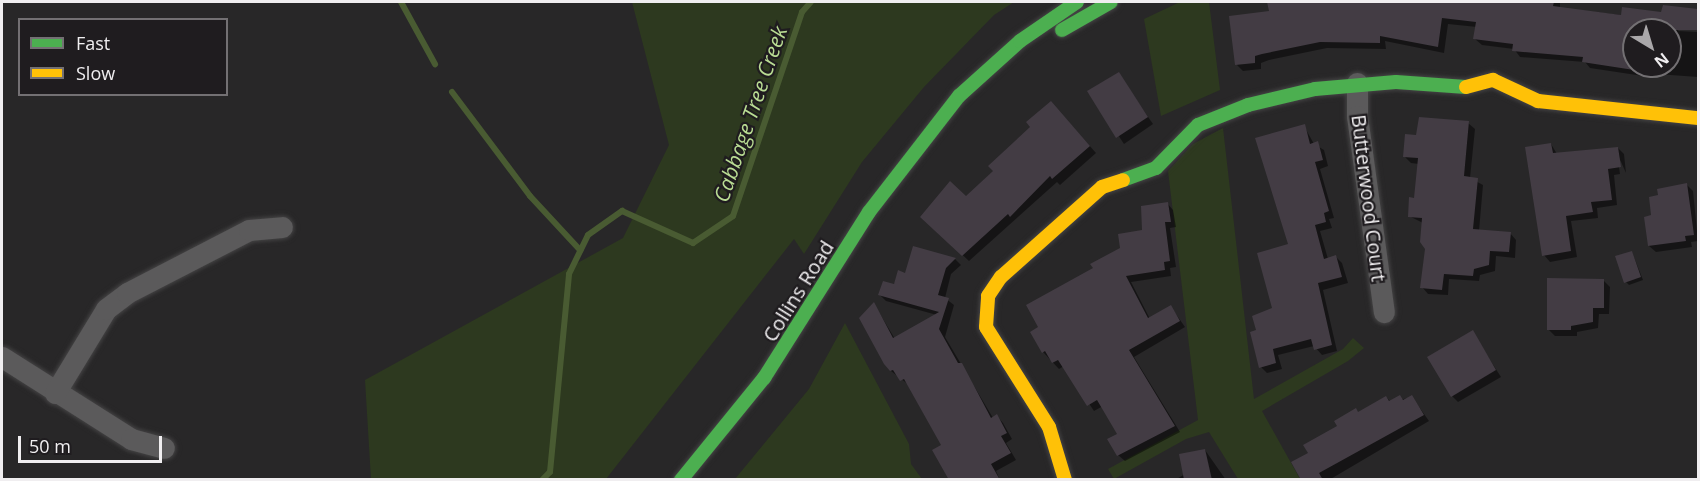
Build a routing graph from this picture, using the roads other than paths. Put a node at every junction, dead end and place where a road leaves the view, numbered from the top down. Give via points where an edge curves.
1 (1077, 2) edge
2 (1111, 2) edge
3 (1357, 83) junction
4 (1698, 118) edge
5 (943, 120) junction
6 (282, 227) dead end
7 (1384, 312) dead end
8 (2, 357) edge
9 (55, 393) junction
10 (164, 448) dead end
11 (681, 480) edge
12 (1065, 480) edge

1 - 5 street, Collins Road via 986,70 959,96
2 - 5 street, Collins Road via 1056,33
3 - 4 street via 1413,83 1458,89 1493,80 1538,101
3 - 7 street, Butterwood Court via 1357,116
3 - 12 street via 1281,95 1198,125 1156,168 1102,187 994,285 984,305 986,327 1049,427
5 - 11 street, Collins Road via 869,212 806,318 764,378
6 - 9 street via 249,230 127,293 106,309
8 - 9 street
9 - 10 street via 131,439

